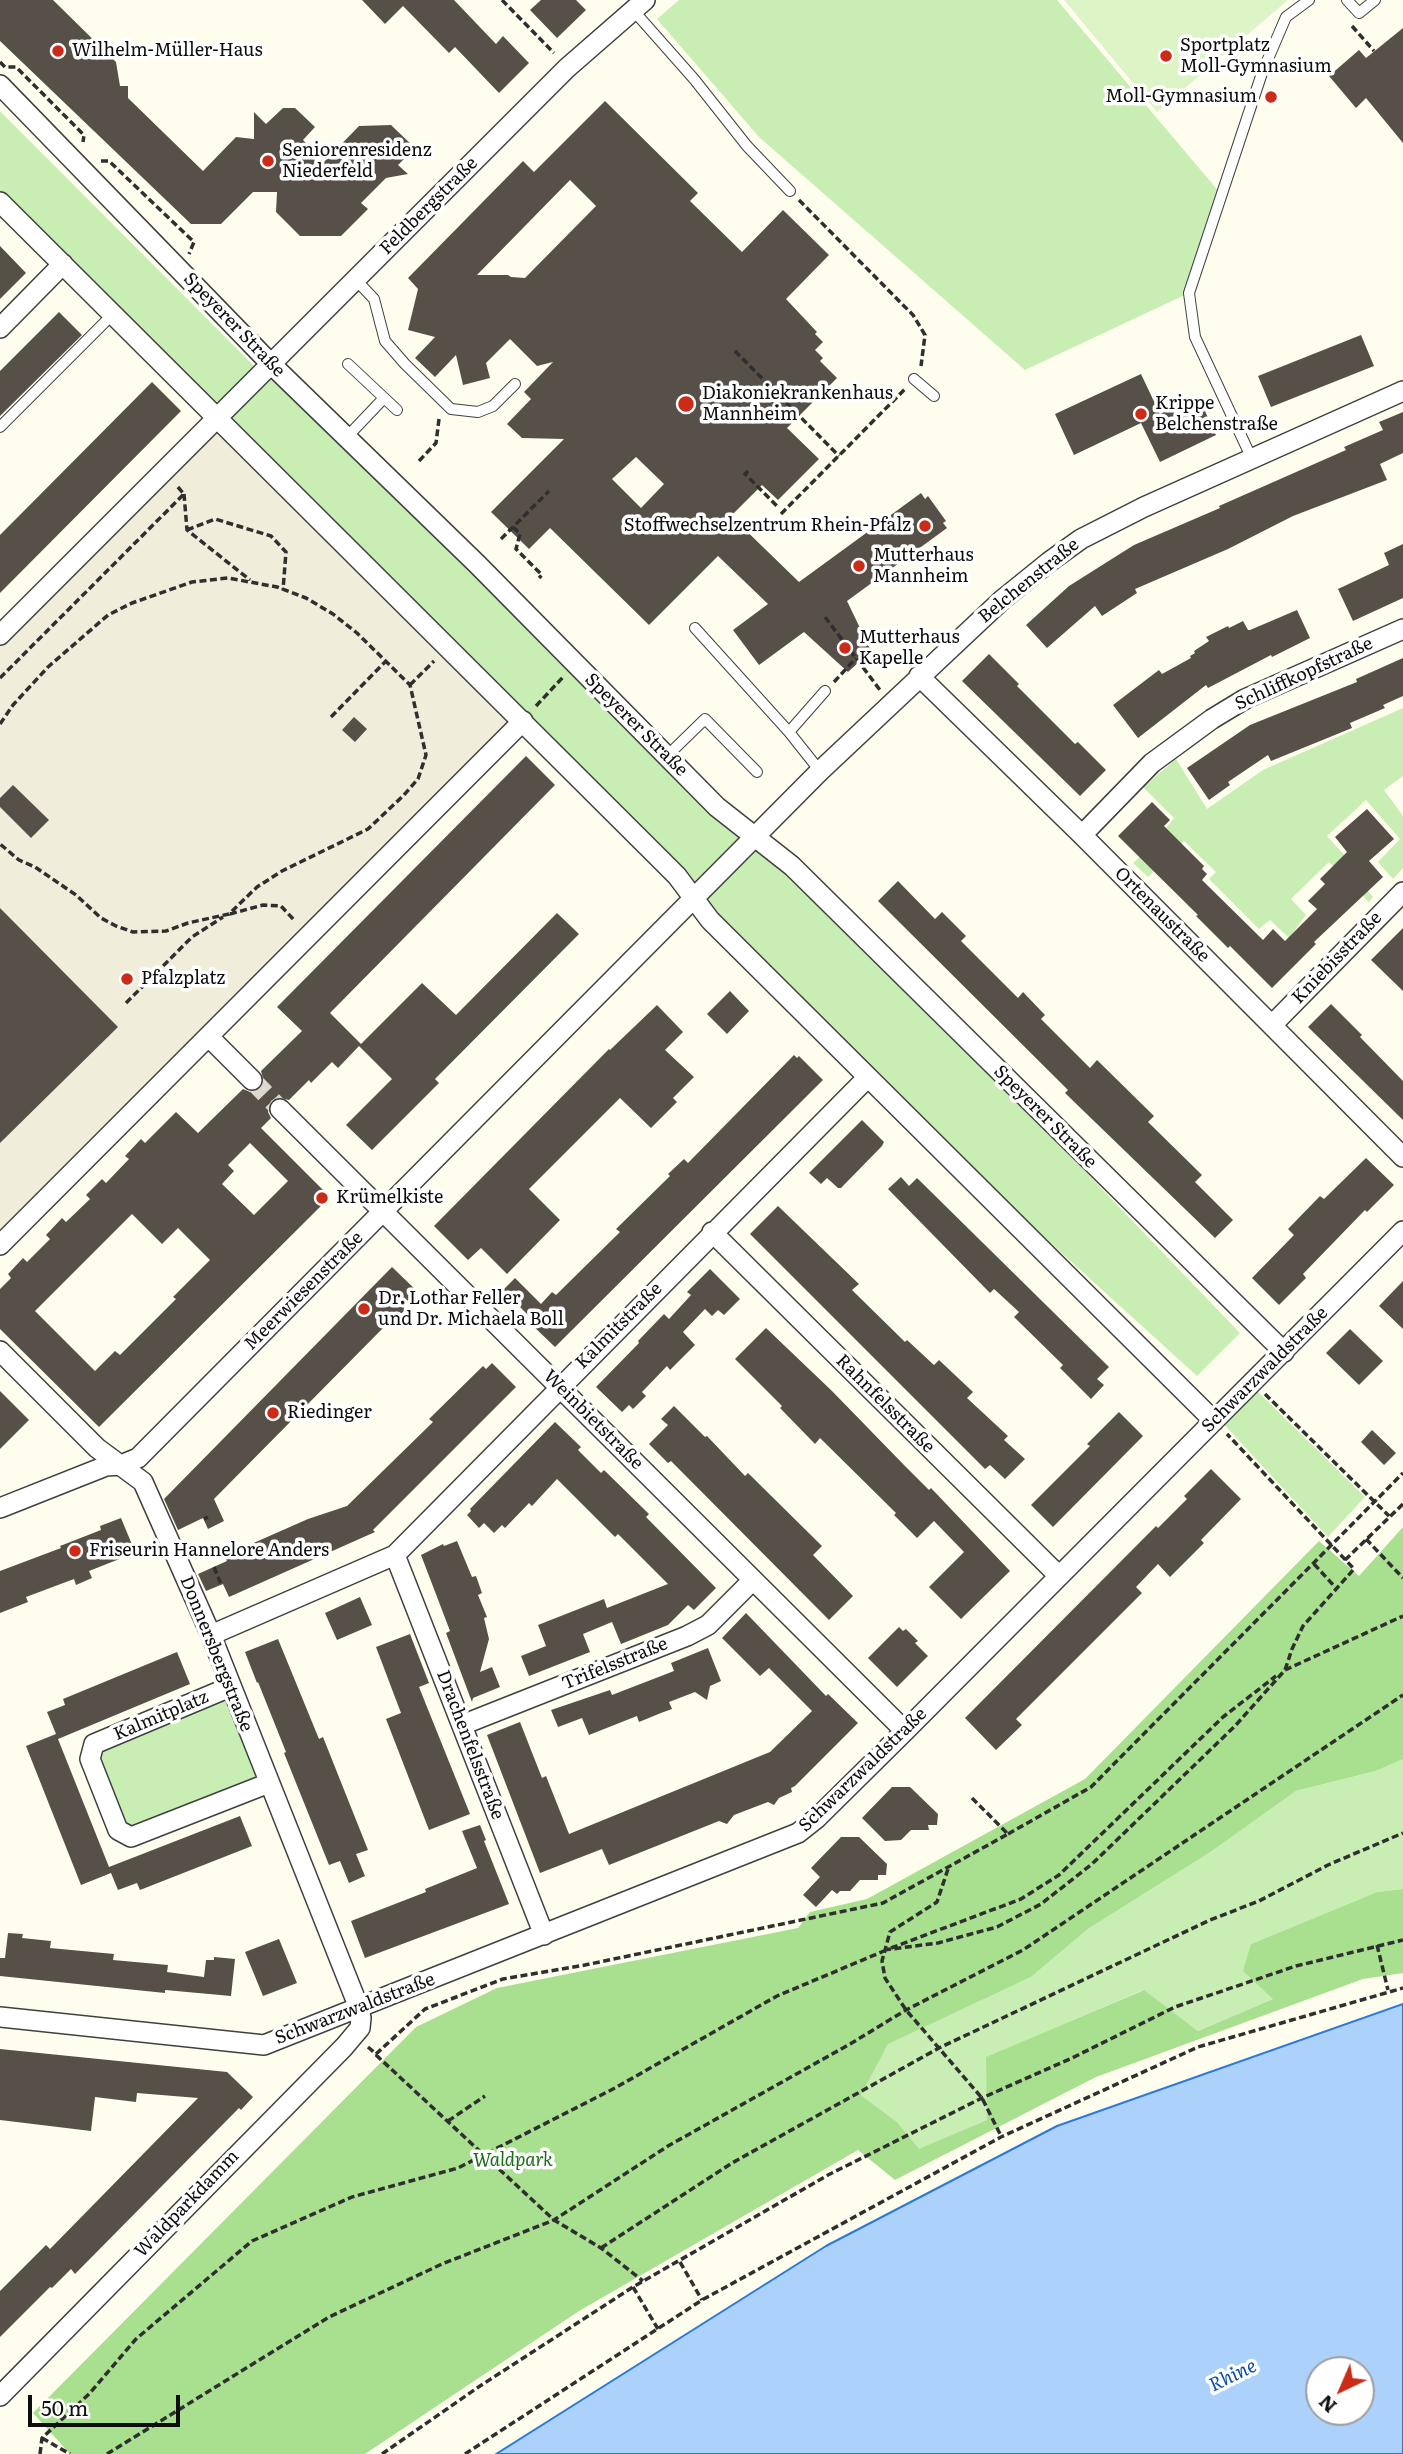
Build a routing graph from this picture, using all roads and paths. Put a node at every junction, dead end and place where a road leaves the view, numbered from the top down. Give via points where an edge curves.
1 (502, 0) edge
2 (1309, 0) edge
3 (1347, 0) edge
4 (1375, 0) edge
5 (639, 5) edge
6 (0, 62) edge
7 (567, 68) junction
8 (0, 85) edge
9 (83, 149) dead end
10 (95, 161) dead end
11 (790, 191) joint
12 (0, 202) edge
13 (63, 264) junction
14 (182, 273) junction
15 (356, 280) junction
16 (113, 314) junction
17 (0, 328) edge
18 (734, 351) dead end
19 (271, 364) junction
20 (348, 364) dead end
21 (914, 379) junction
22 (515, 384) dead end
23 (1403, 391) edge
24 (934, 396) dead end
25 (384, 398) junction
26 (397, 410) dead end
27 (435, 414) dead end
28 (218, 417) junction
29 (0, 427) edge
30 (346, 438) junction
31 (839, 456) junction
32 (1252, 459) junction
33 (419, 461) dead end
34 (748, 471) dead end
35 (163, 472) junction
36 (549, 491) dead end
37 (184, 494) junction
38 (776, 506) dead end
39 (781, 514) dead end
40 (513, 527) junction
41 (187, 530) junction
42 (501, 539) dead end
43 (539, 578) dead end
44 (251, 581) junction
45 (283, 590) junction
46 (825, 617) dead end
47 (695, 628) dead end
48 (1403, 629) edge
49 (0, 635) edge
50 (449, 646) junction
51 (856, 658) junction
52 (386, 661) junction
53 (568, 672) dead end
54 (919, 676) junction
55 (0, 678) edge
56 (410, 685) junction
57 (825, 691) joint
58 (890, 703) junction
59 (331, 717) dead end
60 (523, 721) junction
61 (0, 724) edge
62 (789, 732) junction
63 (667, 756) junction
64 (820, 771) junction
65 (757, 772) dead end
66 (1082, 835) junction
67 (755, 838) junction
68 (0, 844) edge
69 (1403, 892) edge
70 (693, 900) junction
71 (229, 914) junction
72 (309, 937) junction
73 (125, 1003) dead end
74 (1272, 1025) junction
75 (209, 1037) junction
76 (868, 1077) junction
77 (252, 1080) tunnel mouth
78 (280, 1109) tunnel mouth
79 (1403, 1157) edge
80 (383, 1212) junction
81 (1403, 1231) edge
82 (712, 1232) junction
83 (0, 1245) edge
84 (0, 1351) edge
85 (1284, 1352) junction
86 (1254, 1382) junction
87 (560, 1387) junction
88 (1214, 1421) junction
89 (121, 1465) junction
90 (1403, 1473) edge
91 (1376, 1501) junction
92 (1403, 1504) edge
93 (0, 1508) edge
94 (1389, 1516) junction
95 (1366, 1539) junction
96 (1331, 1547) junction
97 (395, 1555) junction
98 (1345, 1560) junction
99 (1314, 1564) junction
100 (214, 1567) dead end
101 (1059, 1576) junction
102 (1403, 1578) edge
103 (753, 1580) junction
104 (221, 1584) dead end
105 (1337, 1589) junction
106 (1403, 1616) edge
107 (211, 1635) junction
108 (1285, 1670) junction
109 (230, 1687) junction
110 (1403, 1695) edge
111 (462, 1725) junction
112 (905, 1731) junction
113 (270, 1783) junction
114 (972, 1798) dead end
115 (1008, 1833) junction
116 (1403, 1833) edge
117 (949, 1867) junction
118 (544, 1935) junction
119 (1403, 1940) edge
120 (1377, 1945) junction
121 (884, 1950) junction
122 (1403, 1988) edge
123 (1388, 1990) junction
124 (359, 2008) junction
125 (906, 2010) junction
126 (0, 2017) edge
127 (355, 2035) junction
128 (939, 2048) junction
129 (376, 2054) junction
130 (485, 2096) dead end
131 (982, 2098) junction
132 (448, 2121) junction
133 (1001, 2137) junction
134 (484, 2155) junction
135 (554, 2220) junction
136 (601, 2248) junction
137 (680, 2262) junction
138 (643, 2281) junction
139 (634, 2287) junction
140 (702, 2300) junction
141 (658, 2329) junction
142 (0, 2396) edge
143 (42, 2438) junction
144 (40, 2454) edge
145 (70, 2454) edge
146 (107, 2454) edge
147 (382, 2454) edge
148 (465, 2454) edge

1 - 7 path
2 - 32 lane via 1286,17 1262,73 1189,293 1195,337
3 - 4 lane via 1359,13
5 - 7 street, Feldbergstraße
5 - 11 lane via 747,146
6 - 9 path via 5,68 16,67 83,135
7 - 15 street, Feldbergstraße
8 - 14 street, Speyerer Straße
10 - 14 path via 109,161 194,242
11 - 21 path via 913,315 925,335
12 - 13 street
13 - 16 street
13 - 17 street
14 - 19 street, Speyerer Straße
15 - 19 street, Feldbergstraße
15 - 22 lane via 374,299 385,341 451,410 478,412 493,406
16 - 28 street
16 - 29 lane
18 - 31 path
19 - 28 street, Feldbergstraße
19 - 30 street, Speyerer Straße
20 - 25 lane
21 - 24 lane
21 - 31 path
23 - 32 street, Belchenstraße
25 - 26 lane
25 - 30 lane
27 - 33 path via 441,420 436,443
28 - 35 street
28 - 50 street
30 - 63 street, Speyerer Straße
31 - 39 path
32 - 54 street, Belchenstraße via 1081,539 1002,600
34 - 38 path via 745,474
35 - 37 path
35 - 49 street
36 - 40 path
37 - 41 path
37 - 55 path
40 - 42 path
40 - 43 path via 520,534 516,549 542,575
41 - 44 path
41 - 45 path via 215,519 271,536 285,552
44 - 45 path
44 - 61 path via 192,582 108,615 48,667
45 - 52 path via 333,614
46 - 51 path
47 - 62 lane
48 - 66 street, Schliffkopfstraße via 1245,699 1212,719 1152,763
50 - 56 path
50 - 60 street
51 - 57 path
51 - 58 path
52 - 56 path
52 - 59 path
53 - 60 path
54 - 58 street, Belchenstraße
54 - 66 street, Ortenaustraße
56 - 71 path via 426,755 418,779 368,828 282,871
57 - 62 lane
58 - 64 street, Belchenstraße
60 - 70 street via 677,876
60 - 72 street
62 - 64 lane
63 - 65 lane via 705,719
63 - 67 street, Speyerer Straße
64 - 67 street, Belchenstraße
66 - 74 street, Ortenaustraße
67 - 70 street, Belchenstraße
67 - 85 street, Speyerer Straße via 802,876
68 - 71 path via 76,895 101,919 133,932 166,931
69 - 74 street, Kniebisstraße
70 - 76 street
70 - 80 street, Meerwiesenstraße
71 - 72 path via 263,905 281,906
71 - 73 path via 192,937
72 - 75 street
74 - 79 street, Ortenaustraße
75 - 77 street
75 - 83 street
76 - 82 street, Kalmitstraße
76 - 88 street
78 - 80 street, Weinbietstraße
80 - 87 street, Weinbietstraße
80 - 89 street, Meerwiesenstraße via 138,1458
81 - 85 street, Schwarzwaldstraße
82 - 87 street, Kalmitstraße
82 - 101 street, Rahnfelsstraße
84 - 89 street, Donnersbergstraße via 97,1448
85 - 86 street, Schwarzwaldstraße
86 - 88 street, Schwarzwaldstraße
86 - 91 path
87 - 97 street, Kalmitstraße
87 - 103 street, Weinbietstraße
88 - 96 path
88 - 101 street, Schwarzwaldstraße
89 - 93 street, Meerwiesenstraße via 106,1466
89 - 107 street, Donnersbergstraße via 143,1482
90 - 91 path
91 - 94 path
91 - 96 path
92 - 94 path
94 - 95 path
95 - 98 path
95 - 102 path
96 - 98 path
96 - 99 path
97 - 107 street, Kalmitstraße
97 - 111 street, Drachenfelsstraße
98 - 105 path via 1354,1569
99 - 105 path
99 - 115 path via 1091,1787
100 - 104 path
101 - 112 street, Schwarzwaldstraße
103 - 111 street, Trifelsstraße via 708,1625 687,1636
103 - 112 street, Weinbietstraße
105 - 108 path via 1303,1626
106 - 108 path
107 - 109 street, Donnersbergstraße
108 - 121 path via 1223,1717 1059,1875 1021,1899
108 - 121 path via 1235,1726 1092,1864 1041,1904 997,1927 938,1943
109 - 113 street, Donnersbergstraße
109 - 113 street, Kalmitplatz via 94,1744 90,1759 118,1830 131,1837
110 - 125 path via 1023,1950
111 - 118 street, Drachenfelsstraße
112 - 118 street, Schwarzwaldstraße via 798,1833
113 - 124 street, Donnersbergstraße
114 - 115 path
115 - 117 path
116 - 128 path
117 - 121 path via 937,1902 890,1932
117 - 129 path via 883,1903 503,1979 425,2009
118 - 124 street, Schwarzwaldstraße
119 - 120 path
120 - 123 path
120 - 131 path via 1296,1966 1175,2007
121 - 125 path via 885,1978
121 - 134 path via 777,1996 615,2088
122 - 123 path
123 - 133 path via 1198,2047
124 - 126 street, Schwarzwaldstraße via 264,2045
124 - 127 street via 360,2028
125 - 128 path
125 - 135 path via 668,2146
127 - 129 path
127 - 142 street, Waldparkdamm
128 - 131 path
128 - 136 path via 732,2163
129 - 132 path
130 - 132 path
131 - 133 path
131 - 137 path via 828,2175
132 - 134 path
133 - 140 path
134 - 135 path
134 - 143 path via 458,2168 352,2197 251,2241 136,2339 89,2395
135 - 136 path
135 - 146 path via 442,2264 329,2317
136 - 138 path
137 - 138 path
137 - 140 path
138 - 139 path
139 - 141 path
139 - 147 path
140 - 141 path
141 - 148 path
143 - 144 path
143 - 145 path

